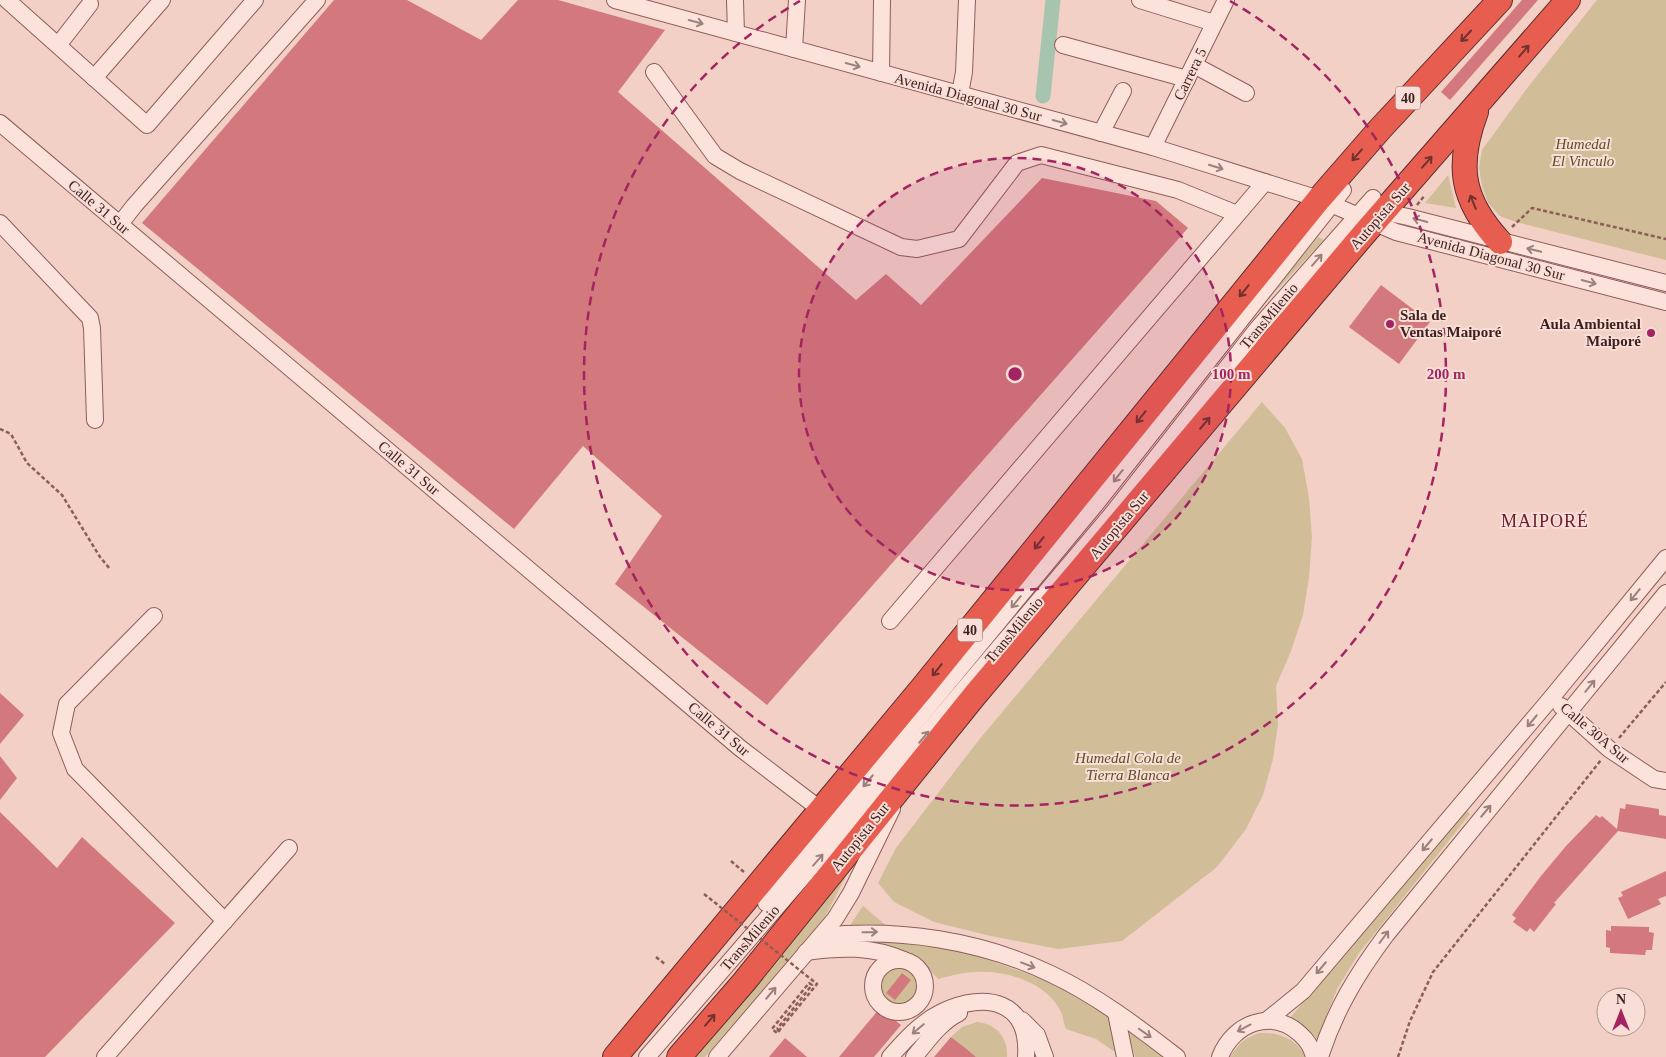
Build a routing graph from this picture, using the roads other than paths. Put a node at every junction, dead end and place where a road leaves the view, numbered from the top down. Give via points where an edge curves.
1 (8, 0) edge
2 (162, 0) edge
3 (255, 0) edge
4 (317, 0) edge
5 (615, 0) edge
6 (735, 0) edge
7 (797, 0) edge
8 (882, 0) edge
9 (967, 0) edge
10 (1140, 0) edge
11 (1226, 0) edge
12 (1500, 0) edge
13 (1568, 0) edge
14 (90, 4) dead end
15 (666, 7) edge
16 (1214, 23) junction
17 (736, 33) junction
18 (59, 44) junction
19 (1063, 45) dead end
20 (794, 49) junction
21 (654, 72) dead end
22 (1190, 72) junction
23 (881, 73) junction
24 (94, 78) junction
25 (1123, 91) dead end
26 (1246, 93) dead end
27 (960, 94) junction
28 (1480, 101) junction
29 (0, 123) edge
30 (1100, 133) junction
31 (1153, 147) junction
32 (1265, 182) junction
33 (1332, 199) junction
34 (1370, 211) junction
35 (1237, 214) junction
36 (0, 223) edge
37 (120, 224) junction
38 (1510, 234) junction
39 (1666, 283) edge
40 (1666, 302) edge
41 (95, 420) dead end
42 (1666, 558) edge
43 (1666, 593) edge
44 (154, 616) dead end
45 (890, 621) dead end
46 (1552, 696) junction
47 (1568, 712) junction
48 (907, 779) junction
49 (1666, 781) edge
50 (821, 810) junction
51 (289, 848) dead end
52 (225, 921) junction
53 (821, 936) junction
54 (806, 952) junction
55 (908, 962) dead end
56 (691, 1000) junction
57 (1116, 1012) junction
58 (1017, 1015) junction
59 (1266, 1021) junction
60 (105, 1057) edge
61 (615, 1057) edge
62 (635, 1057) edge
63 (647, 1057) edge
64 (679, 1057) edge
65 (717, 1057) edge
66 (890, 1057) edge
67 (914, 1057) edge
68 (1026, 1057) edge
69 (1045, 1057) edge
70 (1125, 1057) edge
71 (1177, 1057) edge
72 (1220, 1057) edge
73 (1314, 1057) edge
74 (1320, 1057) edge

1 - 18 street
2 - 24 street
3 - 24 street via 147,125
4 - 37 street
5 - 15 street, Avenida Diagonal 30 Sur
6 - 17 street
7 - 20 street
8 - 23 street
9 - 27 street
10 - 16 street
11 - 16 street, Carrera 5
12 -> 33 highway, 40 via 1380,129
28 -> 13 highway, Autopista Sur
14 - 18 street
15 -> 17 street, Avenida Diagonal 30 Sur
16 - 22 street, Carrera 5
17 - 20 street, Avenida Diagonal 30 Sur
18 - 24 street
19 - 22 street
20 -> 23 street, Avenida Diagonal 30 Sur
21 - 35 street via 715,156 901,247 917,249 959,238 1017,163 1041,155 1178,190
22 - 26 street
22 - 31 street, Carrera 5
23 - 27 street, Avenida Diagonal 30 Sur
25 - 30 street
27 -> 30 street, Avenida Diagonal 30 Sur
34 -> 28 highway, Autopista Sur
38 -> 28 highway via 1487,228 1469,193 1465,154
29 - 37 street, Calle 31 Sur
30 - 31 street, Avenida Diagonal 30 Sur
31 -> 32 street, Avenida Diagonal 30 Sur
32 - 33 street, Avenida Diagonal 30 Sur
32 - 35 street
33 - 34 street, Avenida Diagonal 30 Sur
33 -> 50 highway, 40 via 1062,514
33 -> 56 street, TransMilenio via 1095,505
38 -> 34 street, Avenida Diagonal 30 Sur
34 -> 40 street, Avenida Diagonal 30 Sur via 1396,232
48 -> 34 highway, Autopista Sur
56 -> 34 street, TransMilenio via 904,760 1112,514 1258,328
35 - 45 street
36 - 41 street via 90,318
37 - 50 street, Calle 31 Sur via 735,752
39 -> 38 street, Avenida Diagonal 30 Sur
42 -> 46 street
47 -> 43 street
44 - 52 street via 67,704 61,733 75,769
46 - 47 street, Calle 30A Sur
46 -> 59 street via 1303,991
47 - 49 street, Calle 30A Sur via 1609,749 1654,779
74 -> 47 street via 1336,1015 1359,971
48 - 53 street via 851,893
64 -> 48 highway, Autopista Sur via 744,982
50 - 61 highway, 40
51 - 52 street
52 - 60 street
53 - 54 street
53 -> 57 street via 878,932 938,938 989,950 1050,973
54 - 55 street via 841,948 870,950
65 -> 54 street
56 - 62 street, TransMilenio
56 - 63 street, TransMilenio
57 - 70 street
57 -> 71 street
58 -> 66 street via 988,1001 952,1008 923,1024
58 - 67 street via 988,1008 966,1010 952,1016
58 - 68 street via 1026,1035
58 - 69 street via 1037,1035
59 -> 72 street via 1236,1032
59 - 73 street via 1295,1029 1306,1040

